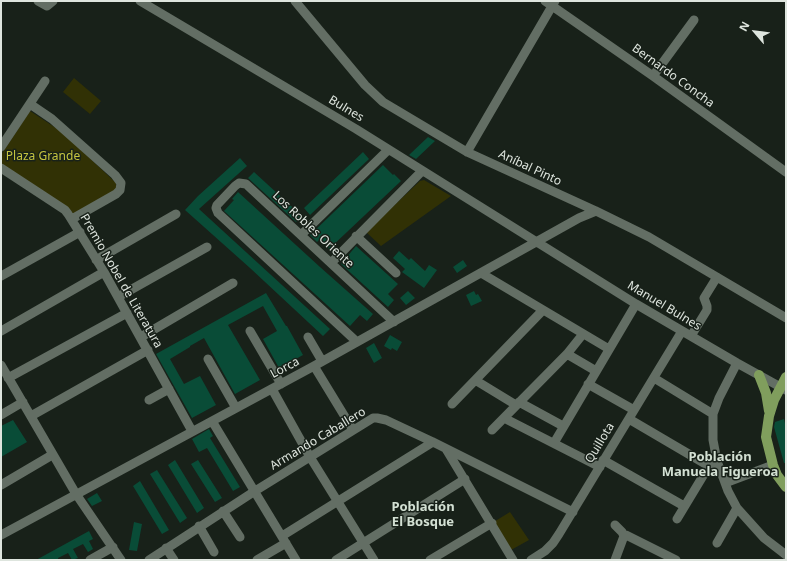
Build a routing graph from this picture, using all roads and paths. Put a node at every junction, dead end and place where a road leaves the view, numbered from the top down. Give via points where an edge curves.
1 (38, 1) edge
2 (53, 1) edge
3 (140, 1) edge
4 (295, 1) edge
5 (551, 3) edge
6 (694, 20) dead end
7 (653, 76) junction
8 (45, 81) dead end
9 (30, 104) junction
10 (1, 148) edge
11 (388, 150) junction
12 (467, 152) junction
13 (1, 168) edge
14 (422, 171) junction
15 (786, 172) edge
16 (580, 204) junction
17 (596, 211) junction
18 (176, 214) dead end
19 (579, 218) junction
20 (72, 219) junction
21 (80, 232) junction
22 (301, 235) junction
23 (356, 236) junction
24 (537, 242) junction
25 (207, 247) dead end
26 (96, 260) junction
27 (331, 263) junction
28 (104, 272) junction
29 (481, 272) junction
30 (396, 273) dead end
31 (1, 276) edge
32 (717, 277) junction
33 (233, 283) dead end
34 (118, 297) junction
35 (636, 304) junction
36 (543, 310) junction
37 (127, 313) junction
38 (786, 318) edge
39 (394, 322) junction
40 (1, 331) edge
41 (250, 331) dead end
42 (682, 331) junction
43 (583, 334) junction
44 (691, 336) junction
45 (141, 337) junction
46 (308, 337) dead end
47 (357, 342) junction
48 (609, 349) junction
49 (148, 350) junction
50 (566, 354) junction
51 (208, 358) dead end
52 (737, 363) junction
53 (318, 364) junction
54 (1, 365) edge
55 (596, 371) junction
56 (759, 375) junction
57 (786, 377) edge
58 (8, 378) junction
59 (654, 378) junction
60 (475, 380) junction
61 (281, 384) junction
62 (588, 384) junction
63 (272, 388) junction
64 (783, 388) edge
65 (169, 389) junction
66 (149, 400) dead end
67 (23, 402) junction
68 (517, 403) junction
69 (452, 404) dead end
70 (236, 408) junction
71 (634, 410) junction
72 (769, 413) junction
73 (713, 414) junction
74 (1, 415) edge
75 (31, 416) junction
76 (504, 418) junction
77 (629, 419) junction
78 (212, 421) junction
79 (563, 426) junction
80 (353, 430) junction
81 (492, 430) dead end
82 (192, 432) junction
83 (432, 442) junction
84 (554, 443) junction
85 (445, 448) junction
86 (52, 455) junction
87 (310, 457) junction
88 (602, 463) junction
89 (713, 464) junction
90 (773, 465) junction
91 (465, 479) junction
92 (725, 483) junction
93 (1, 485) edge
94 (786, 487) edge
95 (254, 491) junction
96 (76, 494) junction
97 (337, 501) junction
98 (684, 506) junction
99 (737, 508) junction
100 (223, 511) junction
101 (573, 512) junction
102 (676, 519) dead end
103 (492, 523) junction
104 (615, 525) dead end
105 (199, 526) junction
106 (1, 535) edge
107 (624, 536) junction
108 (240, 537) dead end
109 (284, 540) junction
110 (364, 543) junction
111 (717, 543) dead end
112 (113, 547) junction
113 (166, 548) junction
114 (214, 552) dead end
115 (786, 555) edge
116 (663, 557) edge
117 (90, 560) edge
118 (121, 560) edge
119 (149, 560) edge
120 (174, 560) edge
121 (257, 560) edge
122 (296, 560) edge
123 (336, 560) edge
124 (374, 560) edge
125 (430, 560) edge
126 (513, 560) edge
127 (531, 560) edge
128 (615, 560) edge
129 (676, 560) edge

1 - 2 street via 48,6
3 - 11 street, Bulnes
4 - 12 street, Aníbal Pinto via 365,85 383,102
5 - 7 street, Bernardo Concha
5 - 12 street
6 - 7 street
7 - 15 street, Bernardo Concha
8 - 9 street
9 - 10 street
9 - 20 street via 52,119 119,179 121,186 116,194
11 - 14 street, Bulnes
11 - 22 street
12 - 16 street, Aníbal Pinto
13 - 20 street, Premio Nobel de Literatura via 64,210
14 - 23 street
14 - 24 street, Bulnes
16 - 17 street, Aníbal Pinto
16 - 19 street via 582,210
17 - 19 street, Lorca
17 - 32 street, Aníbal Pinto via 649,237
18 - 26 street
19 - 24 street, Lorca
20 - 21 street, Premio Nobel de Literatura
21 - 26 street, Premio Nobel de Literatura
21 - 31 street
22 - 27 street, Los Robles Oriente
22 - 47 street, Los Robles Oriente via 244,183 235,186 216,208
23 - 27 street
23 - 30 street
24 - 29 street, Lorca
24 - 35 street, Manuel Bulnes
25 - 34 street
26 - 28 street, Premio Nobel de Literatura
27 - 39 street, Los Robles Oriente
28 - 34 street, Premio Nobel de Literatura
28 - 40 street
29 - 36 street
29 - 39 street, Lorca
32 - 38 street, Aníbal Pinto
32 - 44 street via 704,298 707,310
33 - 45 street
34 - 37 street, Premio Nobel de Literatura
35 - 42 street, Manuel Bulnes
35 - 48 street
36 - 43 street
36 - 60 street
37 - 45 street, Premio Nobel de Literatura
37 - 58 street
39 - 47 street, Lorca
41 - 61 street
42 - 44 street, Manuel Bulnes
42 - 59 street, Quillota
43 - 48 street
43 - 50 street
44 - 52 street, Manuel Bulnes
45 - 49 street, Premio Nobel de Literatura
46 - 53 street
47 - 53 street, Lorca
48 - 55 street
49 - 65 street, Premio Nobel de Literatura
49 - 75 street
50 - 55 street
50 - 68 street
51 - 70 street
52 - 56 street, Manuel Bulnes
52 - 73 street
53 - 61 street, Lorca
53 - 80 street
54 - 58 street
55 - 62 street
56 - 64 street, Manuel Bulnes
56 - 72 main road via 766,393
57 - 64 main road
58 - 67 street
59 - 71 street, Quillota
59 - 73 street
60 - 68 street
60 - 69 street
61 - 63 street, Lorca
62 - 71 street
62 - 79 street
63 - 70 street, Lorca
63 - 87 street
64 - 72 main road
65 - 66 street
65 - 82 street, Premio Nobel de Literatura
67 - 74 street
67 - 75 street
68 - 76 street
68 - 79 street
70 - 78 street, Lorca
71 - 77 street, Quillota
72 - 90 main road via 766,437
73 - 89 street
75 - 86 street
76 - 81 street
76 - 84 street
77 - 88 street, Quillota
77 - 89 street
78 - 82 street, Lorca
78 - 95 street
79 - 84 street
80 - 83 street, Armando Caballero via 377,418
80 - 87 street, Armando Caballero
82 - 96 street, Lorca
83 - 85 street, Armando Caballero
83 - 97 street
84 - 88 street
85 - 91 street
85 - 101 street, Armando Caballero
86 - 93 street
86 - 96 street
87 - 95 street, Armando Caballero
87 - 97 street
88 - 98 street
88 - 101 street, Quillota
89 - 92 street
89 - 98 street
90 - 92 street
90 - 94 main road
91 - 103 street
91 - 110 street
92 - 99 street
95 - 100 street, Armando Caballero
95 - 109 street
96 - 106 street, Lorca
96 - 112 street
97 - 109 street
97 - 110 street
98 - 102 street
99 - 111 street
99 - 115 street via 764,538
100 - 105 street, Armando Caballero
100 - 108 street
101 - 127 street, Quillota via 553,543
103 - 125 street
103 - 126 street
104 - 107 street
105 - 113 street, Armando Caballero
105 - 114 street
107 - 116 street
107 - 128 street
109 - 121 street
109 - 122 street
110 - 123 street
110 - 124 street
112 - 117 street
112 - 118 street
113 - 119 street, Armando Caballero
113 - 120 street
116 - 129 street

